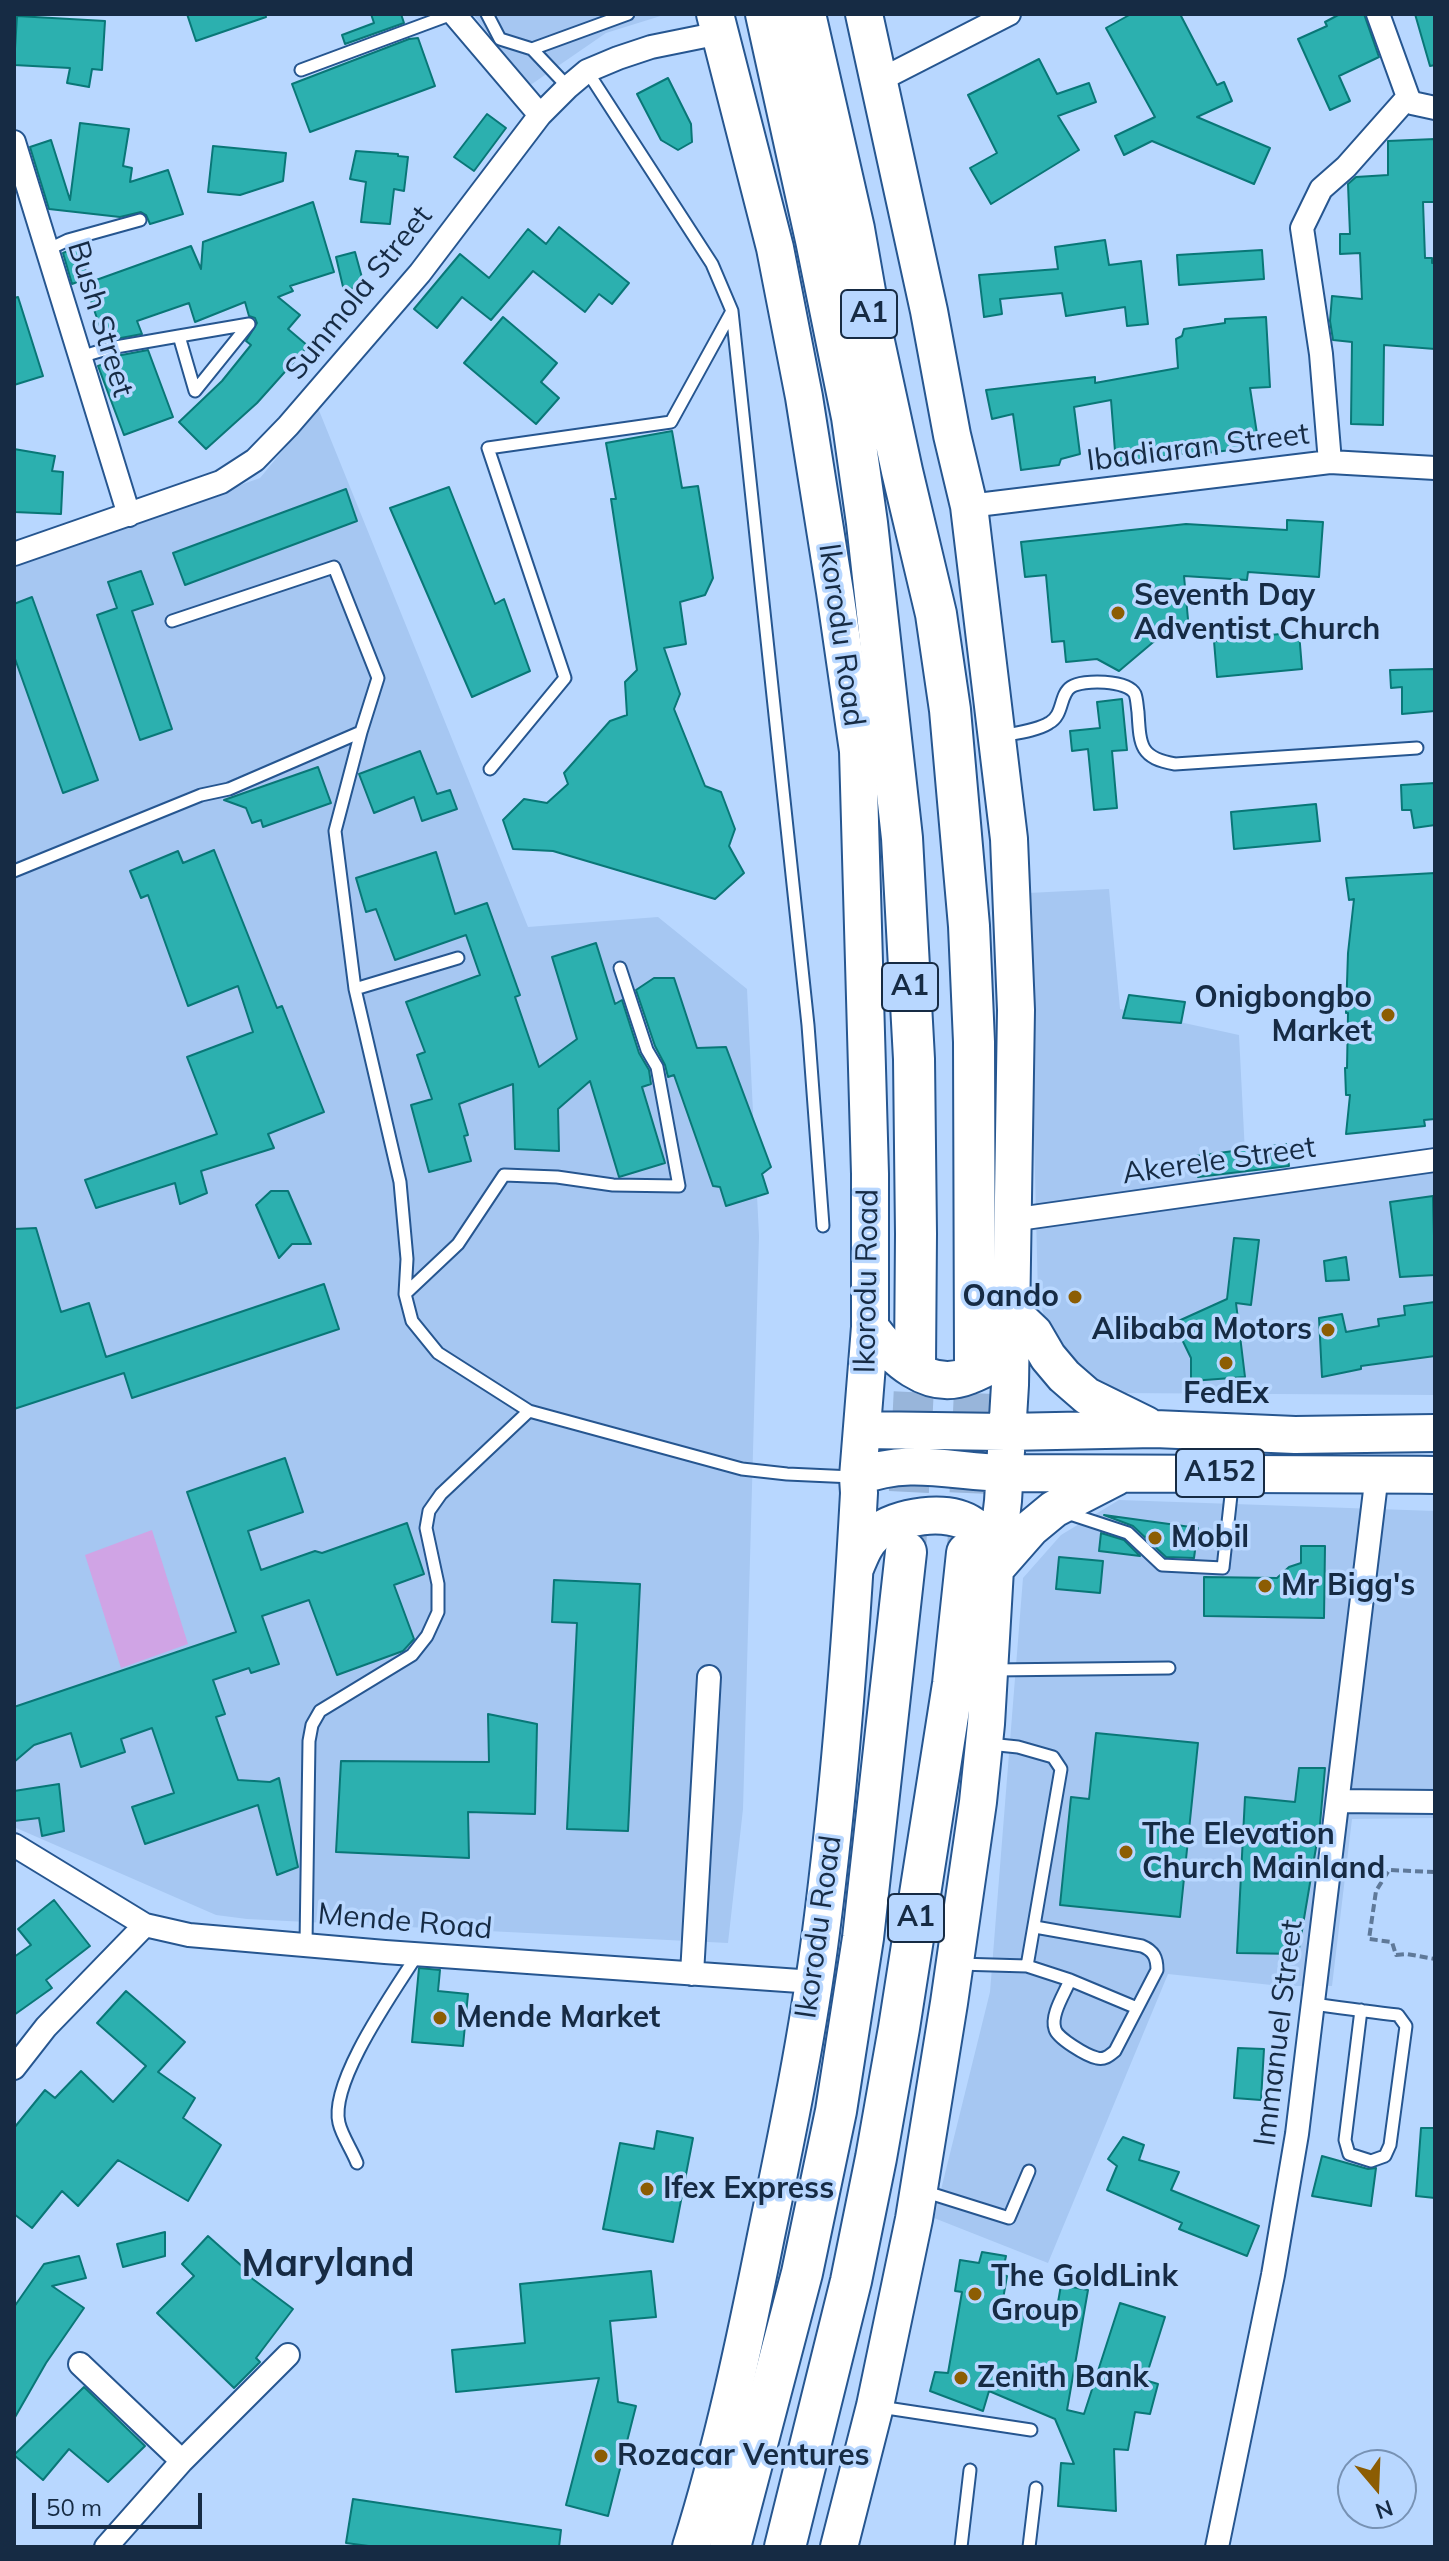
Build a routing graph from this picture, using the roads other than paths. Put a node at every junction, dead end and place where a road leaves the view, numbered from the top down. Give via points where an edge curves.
1 (453, 14) edge
2 (487, 14) edge
3 (628, 14) edge
4 (766, 14) edge
5 (805, 14) edge
6 (864, 14) edge
7 (1009, 14) edge
8 (1378, 14) edge
9 (718, 24) edge
10 (532, 49) junction
11 (301, 70) dead end
12 (587, 71) junction
13 (880, 80) junction
14 (568, 87) junction
15 (1408, 97) junction
16 (1435, 108) edge
17 (540, 115) junction
18 (14, 142) edge
19 (140, 220) dead end
20 (47, 250) junction
21 (732, 311) junction
22 (179, 336) junction
23 (80, 357) junction
24 (1330, 462) junction
25 (1435, 468) edge
26 (969, 506) junction
27 (129, 515) junction
28 (14, 554) edge
29 (172, 621) dead end
30 (361, 732) junction
31 (997, 737) junction
32 (1417, 748) dead end
33 (490, 769) dead end
34 (14, 871) edge
35 (458, 958) dead end
36 (620, 968) dead end
37 (355, 989) junction
38 (1435, 1160) edge
39 (1011, 1220) junction
40 (823, 1226) dead end
41 (405, 1294) junction
42 (1013, 1313) junction
43 (870, 1327) junction
44 (915, 1365) tunnel mouth
45 (975, 1366) tunnel mouth
46 (529, 1411) junction
47 (1155, 1429) junction
48 (863, 1430) junction
49 (1006, 1432) junction
50 (1435, 1433) edge
51 (1234, 1473) junction
52 (1005, 1474) junction
53 (1124, 1474) junction
54 (1377, 1474) junction
55 (1435, 1475) edge
56 (858, 1477) junction
57 (1054, 1509) junction
58 (906, 1552) tunnel mouth
59 (981, 1561) junction
60 (855, 1567) junction
61 (1169, 1668) dead end
62 (988, 1670) junction
63 (709, 1677) dead end
64 (984, 1743) junction
65 (1338, 1801) junction
66 (1435, 1802) edge
67 (14, 1845) edge
68 (145, 1925) junction
69 (1035, 1927) junction
70 (306, 1944) junction
71 (417, 1955) junction
72 (955, 1963) junction
73 (1027, 1966) junction
74 (692, 1974) junction
75 (1070, 1980) junction
76 (814, 1982) junction
77 (1314, 2004) junction
78 (1137, 2008) junction
79 (1361, 2010) junction
80 (14, 2068) edge
81 (357, 2163) dead end
82 (1029, 2171) dead end
83 (919, 2189) junction
84 (288, 2355) dead end
85 (80, 2364) dead end
86 (875, 2406) junction
87 (1031, 2430) dead end
88 (182, 2461) junction
89 (970, 2470) dead end
90 (1036, 2488) dead end
91 (106, 2547) edge
92 (691, 2547) edge
93 (730, 2547) edge
94 (785, 2547) edge
95 (839, 2547) edge
96 (961, 2547) edge
97 (1029, 2547) edge
98 (1217, 2547) edge

1 - 11 lane
1 - 17 street
2 - 10 lane via 500,39
3 - 10 lane
4 - 44 highway, Ikorodu Road / A1 via 852,417 902,838 914,1059
5 - 45 highway, A1 via 936,614 950,710 974,1042
6 - 13 main road
7 - 13 street
8 - 15 street
9 - 12 street, Sunmola Street
9 - 43 main road, Ikorodu Road via 775,248 804,397 858,751
10 - 14 lane
12 - 14 street, Sunmola Street
12 - 21 lane via 712,264
13 - 26 main road
14 - 17 street, Sunmola Street
15 - 16 street via 1412,103
15 - 24 street via 1321,189 1302,228
17 - 27 street, Sunmola Street via 420,273 255,460 221,482
18 - 20 street, Bush Street
19 - 20 lane
20 - 23 street, Bush Street
21 - 33 lane via 671,422 488,448 565,678
21 - 40 lane via 808,1025
22 - 22 lane via 195,391 249,324 235,326
22 - 23 lane
23 - 27 street, Bush Street
24 - 25 street, Ibadiaran Street
24 - 26 street, Ibadiaran Street
26 - 31 main road
27 - 28 street, Sunmola Street
29 - 30 lane via 334,567 378,678
30 - 34 lane
30 - 37 lane via 335,831
31 - 32 lane via 1051,722 1071,687 1120,683 1134,692 1140,739 1155,760 1175,764
31 - 39 main road via 1009,839 1016,1010
35 - 37 lane
36 - 41 lane via 657,1067 679,1186 504,1175 458,1244
37 - 41 lane via 400,1182
38 - 39 street, Akerele Street
39 - 42 main road
41 - 46 lane via 412,1321 438,1353
42 - 43 main road via 994,1361 952,1381 928,1377 903,1363
42 - 47 main road, A152 via 1087,1396
42 - 49 main road
43 - 48 main road, Ikorodu Road
46 - 56 lane via 742,1469
46 - 70 lane via 429,1511 426,1528 438,1612 427,1636 412,1655 320,1711 312,1725
47 - 49 main road, A152
47 - 50 main road, A152
48 - 49 main road, A152
48 - 56 main road, Ikorodu Road
49 - 52 main road
51 - 53 main road, A152
51 - 54 main road, A152
51 - 57 lane via 1223,1568 1162,1565 1128,1533
52 - 53 main road, A152
52 - 56 main road, A152 via 909,1465
52 - 59 main road
53 - 57 main road, A152
54 - 55 main road, A152
54 - 65 street, Immanuel Street
56 - 60 main road, Ikorodu Road
57 - 59 main road, A152
58 - 93 highway, Ikorodu Road / A1 via 863,1938 836,2111 802,2273
59 - 60 main road via 986,1543 972,1525 935,1516 910,1518 877,1532
59 - 62 main road
59 - 94 highway, A1 via 953,1684 876,2158
60 - 76 main road, Ikorodu Road via 834,1822
61 - 62 lane
62 - 64 main road
63 - 74 street
64 - 69 lane via 1053,1757 1061,1769
64 - 72 main road
65 - 66 street
65 - 77 street, Immanuel Street
67 - 68 street, Mende Road
68 - 70 street, Mende Road via 189,1935
68 - 80 street via 46,2027
69 - 73 lane
69 - 78 lane via 1150,1949 1157,1970
70 - 71 street, Mende Road
71 - 74 street, Mende Road
71 - 81 lane via 364,2041 342,2090 338,2121
72 - 73 lane
72 - 83 main road
73 - 75 lane
74 - 76 street, Mende Road
75 - 78 lane
75 - 78 lane via 1054,2028 1059,2038 1098,2058 1115,2051
76 - 92 main road, Ikorodu Road via 733,2397
77 - 79 lane
77 - 98 street, Immanuel Street via 1273,2275
79 - 79 lane via 1398,2015 1406,2026 1390,2145 1385,2156 1371,2161 1349,2154 1345,2140
82 - 83 lane via 1009,2218
83 - 86 main road
84 - 88 street
85 - 88 street
86 - 87 lane
86 - 95 main road
88 - 91 street
89 - 96 lane
90 - 97 lane

